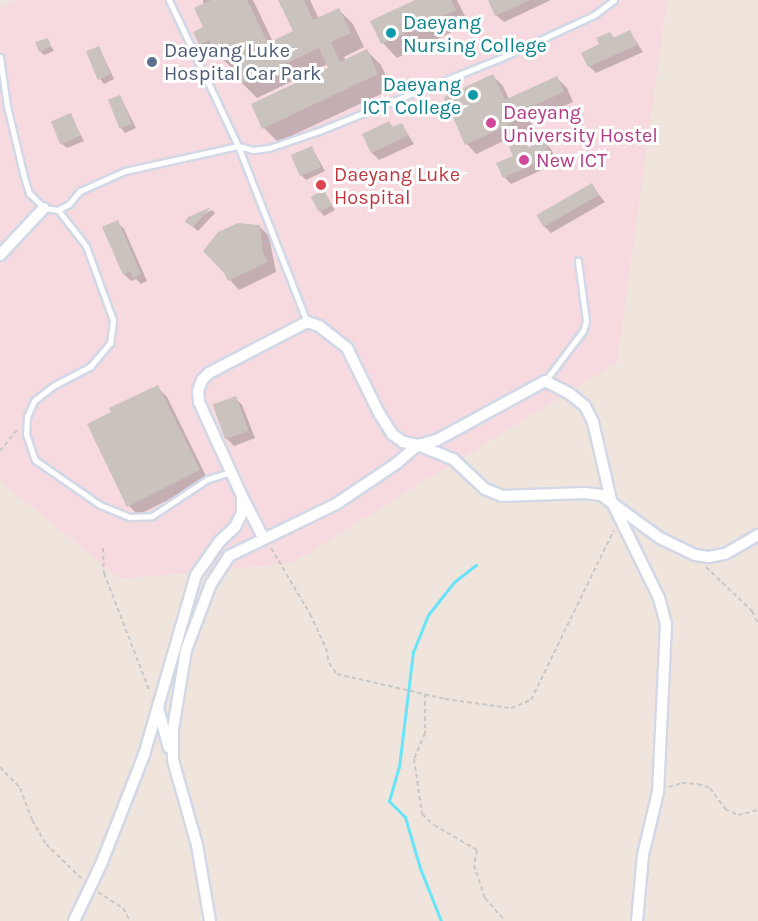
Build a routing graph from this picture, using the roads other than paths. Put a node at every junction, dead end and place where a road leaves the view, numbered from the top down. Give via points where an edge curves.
1 (169, 0) edge
2 (614, 0) edge
3 (607, 2) edge
4 (0, 57) edge
5 (238, 146) junction
6 (44, 208) junction
7 (58, 210) junction
8 (0, 255) edge
9 (578, 261) dead end
10 (307, 322) junction
11 (545, 381) junction
12 (418, 445) junction
13 (232, 471) junction
14 (242, 496) junction
15 (611, 500) junction
16 (235, 527) junction
17 (758, 535) edge
18 (264, 539) junction
19 (229, 556) junction
20 (158, 706) junction
21 (172, 760) junction
22 (74, 921) edge
23 (210, 921) edge
24 (637, 921) edge

1 - 5 lane
2 - 3 lane
3 - 5 lane via 576,24 501,58 319,131 269,148 253,150
4 - 6 lane via 24,177 29,193
5 - 7 lane via 125,171 80,191
5 - 10 lane
6 - 7 lane
6 - 8 street
7 - 13 lane via 86,246 113,320 110,343 91,366 34,401 27,417 26,434 35,460 100,505 129,517 152,516 207,479
9 - 11 lane via 586,321 583,331
10 - 12 street via 319,326 347,348 392,434 403,442
10 - 13 street via 202,380 199,402
11 - 12 street via 437,440
11 - 15 street via 585,406 593,422
12 - 15 street via 453,459 485,489 502,496 585,493
12 - 18 street via 336,504
13 - 14 street
14 - 16 street via 242,513
14 - 18 street
15 - 17 street via 660,538 695,555 725,554
15 - 24 street via 659,598 666,624 658,784 643,855
16 - 19 street
16 - 20 street via 196,575
18 - 19 street
19 - 21 street via 211,584 186,650
20 - 21 street
20 - 22 street via 128,799
21 - 23 street via 197,845

